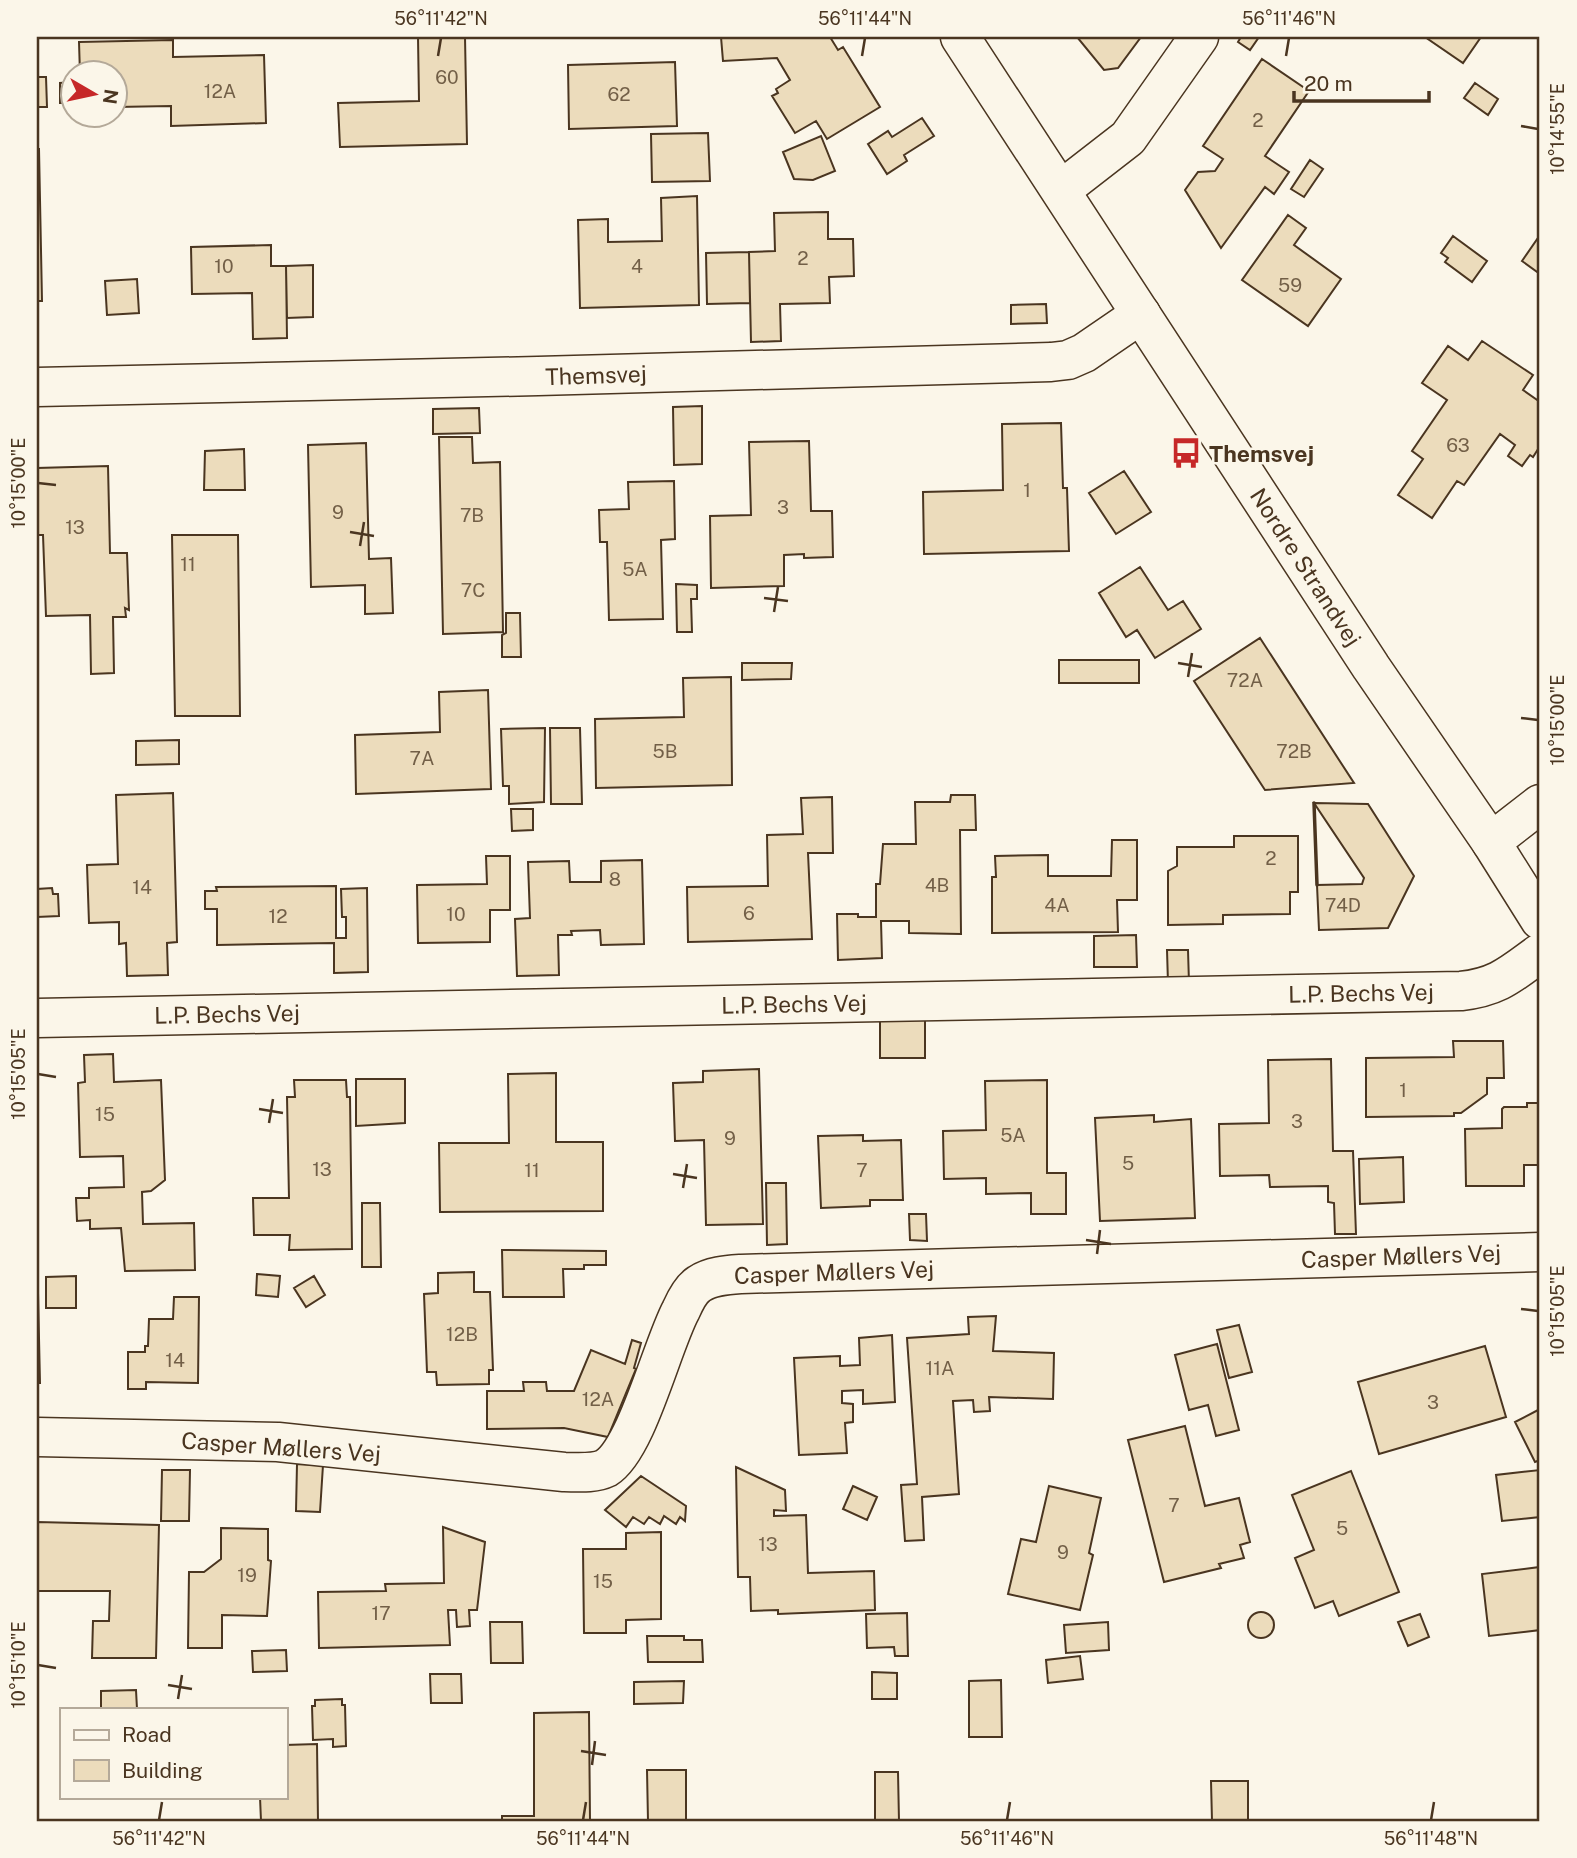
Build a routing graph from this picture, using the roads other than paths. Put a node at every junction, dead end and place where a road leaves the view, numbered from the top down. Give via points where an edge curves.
1 (960, 37) edge
2 (1199, 37) edge
3 (1061, 190) junction
4 (1142, 314) junction
5 (37, 387) edge
6 (1540, 804) edge
7 (1491, 842) junction
8 (1540, 920) edge
9 (1540, 953) edge
10 (37, 1018) edge
11 (1540, 1252) edge
12 (37, 1437) edge

1 - 3 street, Nordre Strandvej
2 - 3 street via 1128,138
3 - 4 street, Nordre Strandvej
4 - 5 street, Themsvej via 1084,353 1051,362
4 - 7 street, Nordre Strandvej via 1371,667
6 - 7 street
7 - 8 street, Nordre Strandvej
9 - 10 street, L.P. Bechs Vej via 1498,982 1461,991
11 - 12 street, Casper Møllers Vej via 717,1276 699,1284 674,1322 635,1428 621,1453 605,1468 586,1472 278,1443

